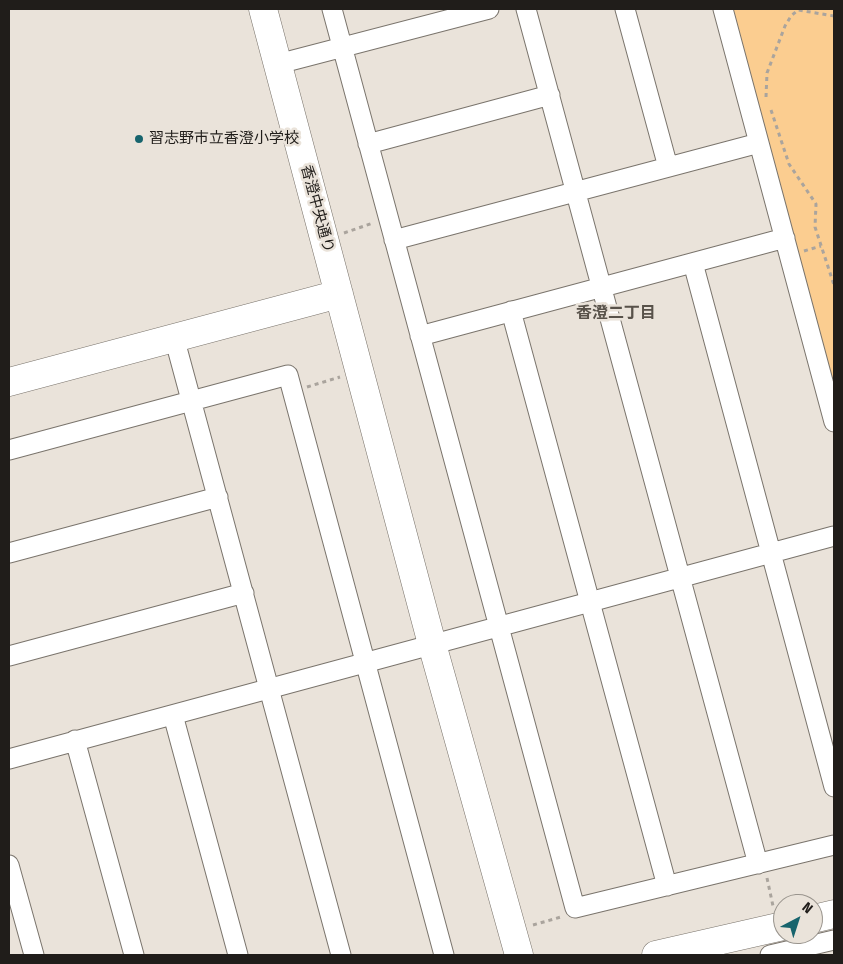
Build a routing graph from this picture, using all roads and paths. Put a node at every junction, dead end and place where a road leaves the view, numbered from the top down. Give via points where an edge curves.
1 (263, 9) edge
2 (332, 9) edge
3 (489, 9) edge
4 (526, 9) edge
5 (624, 9) edge
6 (723, 9) edge
7 (834, 16) edge
8 (342, 48) junction
9 (278, 64) junction
10 (550, 96) junction
11 (759, 143) junction
12 (368, 144) junction
13 (668, 167) junction
14 (576, 192) junction
15 (388, 218) junction
16 (341, 234) dead end
17 (785, 238) junction
18 (394, 240) junction
19 (692, 262) junction
20 (832, 268) edge
21 (834, 285) edge
22 (602, 287) junction
23 (339, 294) junction
24 (511, 312) junction
25 (420, 336) junction
26 (174, 338) junction
27 (347, 374) dead end
28 (9, 382) edge
29 (292, 391) junction
30 (192, 401) junction
31 (834, 422) edge
32 (9, 450) edge
33 (218, 496) junction
34 (834, 536) edge
35 (9, 553) edge
36 (771, 553) junction
37 (681, 578) junction
38 (244, 593) junction
39 (589, 603) junction
40 (500, 626) junction
41 (432, 644) junction
42 (9, 656) edge
43 (366, 662) junction
44 (269, 689) junction
45 (173, 714) junction
46 (75, 740) junction
47 (9, 759) edge
48 (834, 787) edge
49 (834, 845) edge
50 (761, 863) junction
51 (9, 865) edge
52 (667, 886) junction
53 (773, 901) edge
54 (575, 908) junction
55 (773, 922) edge
56 (528, 926) dead end
57 (834, 940) edge
58 (802, 952) edge
59 (34, 955) edge
60 (134, 955) edge
61 (238, 955) edge
62 (341, 955) edge
63 (444, 955) edge
64 (519, 955) edge
65 (656, 955) edge
66 (770, 955) edge

1 - 9 street, 香澄中央通り
2 - 8 street
3 - 8 street
4 - 10 street
5 - 13 street
6 - 11 street
7 - 20 path via 798,10 791,16 767,73 766,84 766,96 789,164 816,204 815,227
8 - 9 street
8 - 12 street
9 - 23 street, 香澄中央通り
10 - 12 street
10 - 14 street
11 - 13 street
11 - 17 street
12 - 15 street
13 - 14 street
14 - 18 street
14 - 22 street
15 - 16 path
15 - 18 street
17 - 19 street
17 - 31 street
18 - 25 street
19 - 22 street
19 - 36 street
20 - 21 path
22 - 24 street
22 - 37 street
23 - 26 street
23 - 41 street, 香澄中央通り
24 - 25 street
24 - 39 street
25 - 40 street
26 - 28 street
26 - 30 street
27 - 29 path
29 - 30 street via 288,375
29 - 43 street
30 - 32 street
30 - 33 street
33 - 35 street
33 - 38 street
34 - 36 street
36 - 37 street
36 - 48 street
37 - 39 street
37 - 50 street
38 - 42 street
38 - 44 street
39 - 40 street
39 - 52 street
40 - 41 street
40 - 54 street
41 - 43 street
41 - 64 street, 香澄中央通り
43 - 44 street
43 - 63 street
44 - 45 street
44 - 62 street
45 - 46 street
45 - 61 street
46 - 47 street
46 - 60 street
49 - 50 street
50 - 52 street
50 - 53 path
51 - 59 street
52 - 54 street
54 - 56 path via 568,915
55 - 65 street
57 - 58 street
58 - 66 street

